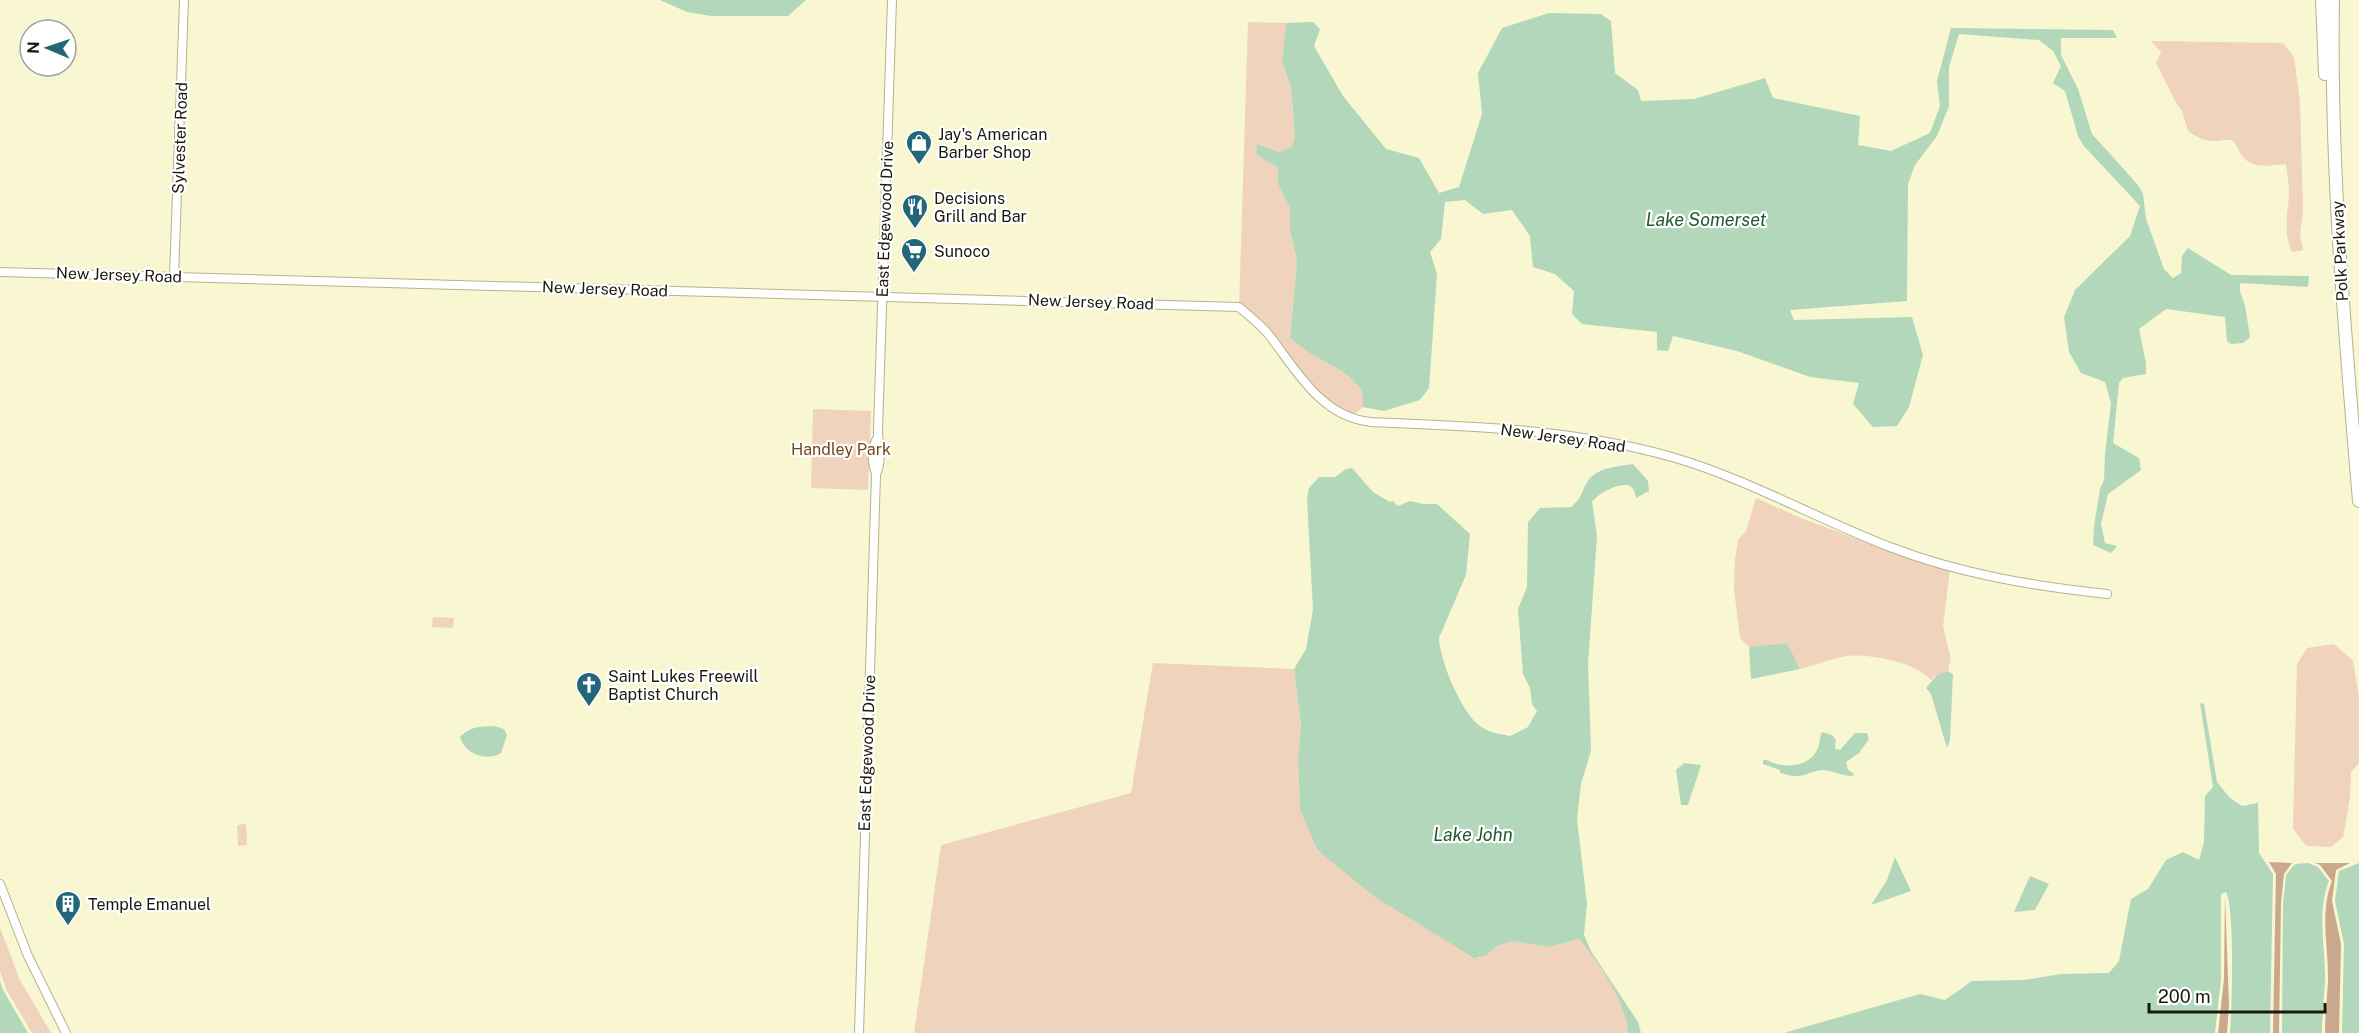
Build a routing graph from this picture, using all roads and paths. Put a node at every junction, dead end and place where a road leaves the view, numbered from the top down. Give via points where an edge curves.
1 (184, 0) edge
2 (892, 0) edge
3 (2322, 0) edge
4 (2333, 0) edge
5 (2339, 249) junction
6 (0, 272) edge
7 (174, 277) junction
8 (883, 296) junction
9 (2359, 501) edge
10 (2107, 594) dead end
11 (0, 884) edge
12 (66, 1033) edge
13 (859, 1033) edge

1 - 7 street, Sylvester Road
2 - 8 street, East Edgewood Drive
3 - 5 highway via 2333,213
4 - 5 highway, Polk Parkway
5 - 9 highway, Polk Parkway
6 - 7 street, New Jersey Road
7 - 8 street, New Jersey Road
8 - 10 street, New Jersey Road via 1239,307 1268,334 1322,401 1350,418 1541,431 1631,447 1730,478 1892,548 1938,563 2035,585
8 - 13 street, East Edgewood Drive via 878,437 873,466 876,474
11 - 12 street via 28,956

